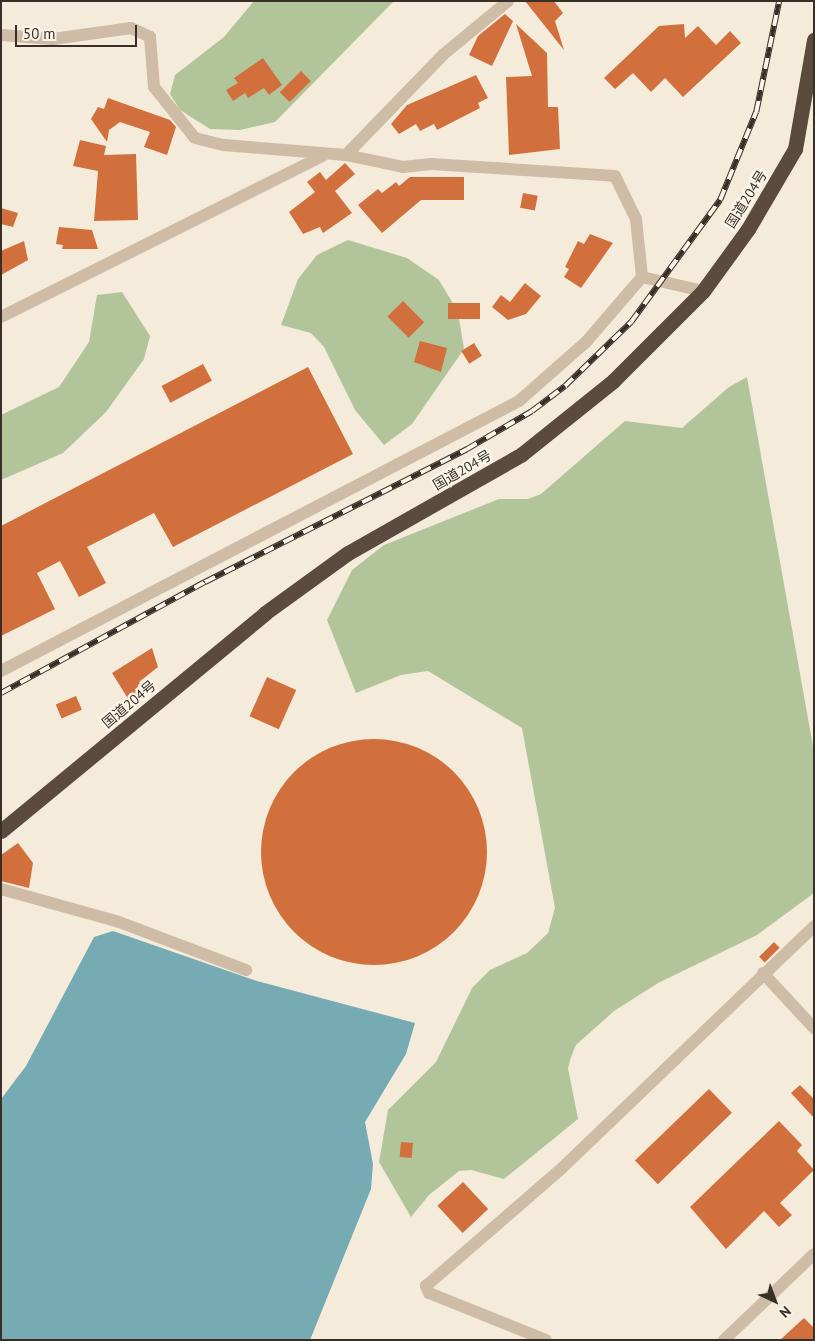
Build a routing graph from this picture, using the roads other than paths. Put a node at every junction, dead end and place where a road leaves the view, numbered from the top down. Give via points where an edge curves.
1 (508, 1) edge
2 (1, 35) edge
3 (814, 40) edge
4 (346, 155) junction
5 (322, 156) junction
6 (642, 277) junction
7 (703, 291) junction
8 (1, 317) edge
9 (1, 671) edge
10 (1, 830) edge
11 (1, 889) edge
12 (814, 926) edge
13 (246, 970) dead end
14 (763, 973) junction
15 (814, 1028) edge
16 (814, 1254) edge
17 (546, 1340) edge
18 (724, 1340) edge

1 - 4 street via 444,54
2 - 5 street via 53,38 132,28 150,37 154,86 195,138
3 - 7 highway, 国道204号 via 795,150 748,229
4 - 5 street
4 - 6 street via 403,167 431,164 615,176 636,219
5 - 8 street
6 - 7 street
6 - 9 street via 586,342 519,401
7 - 10 highway, 国道204号 via 613,381 522,454 348,553 287,596
11 - 13 street via 119,922
12 - 14 street
14 - 15 street
14 - 17 street via 568,1162 426,1286 429,1293
16 - 18 street

